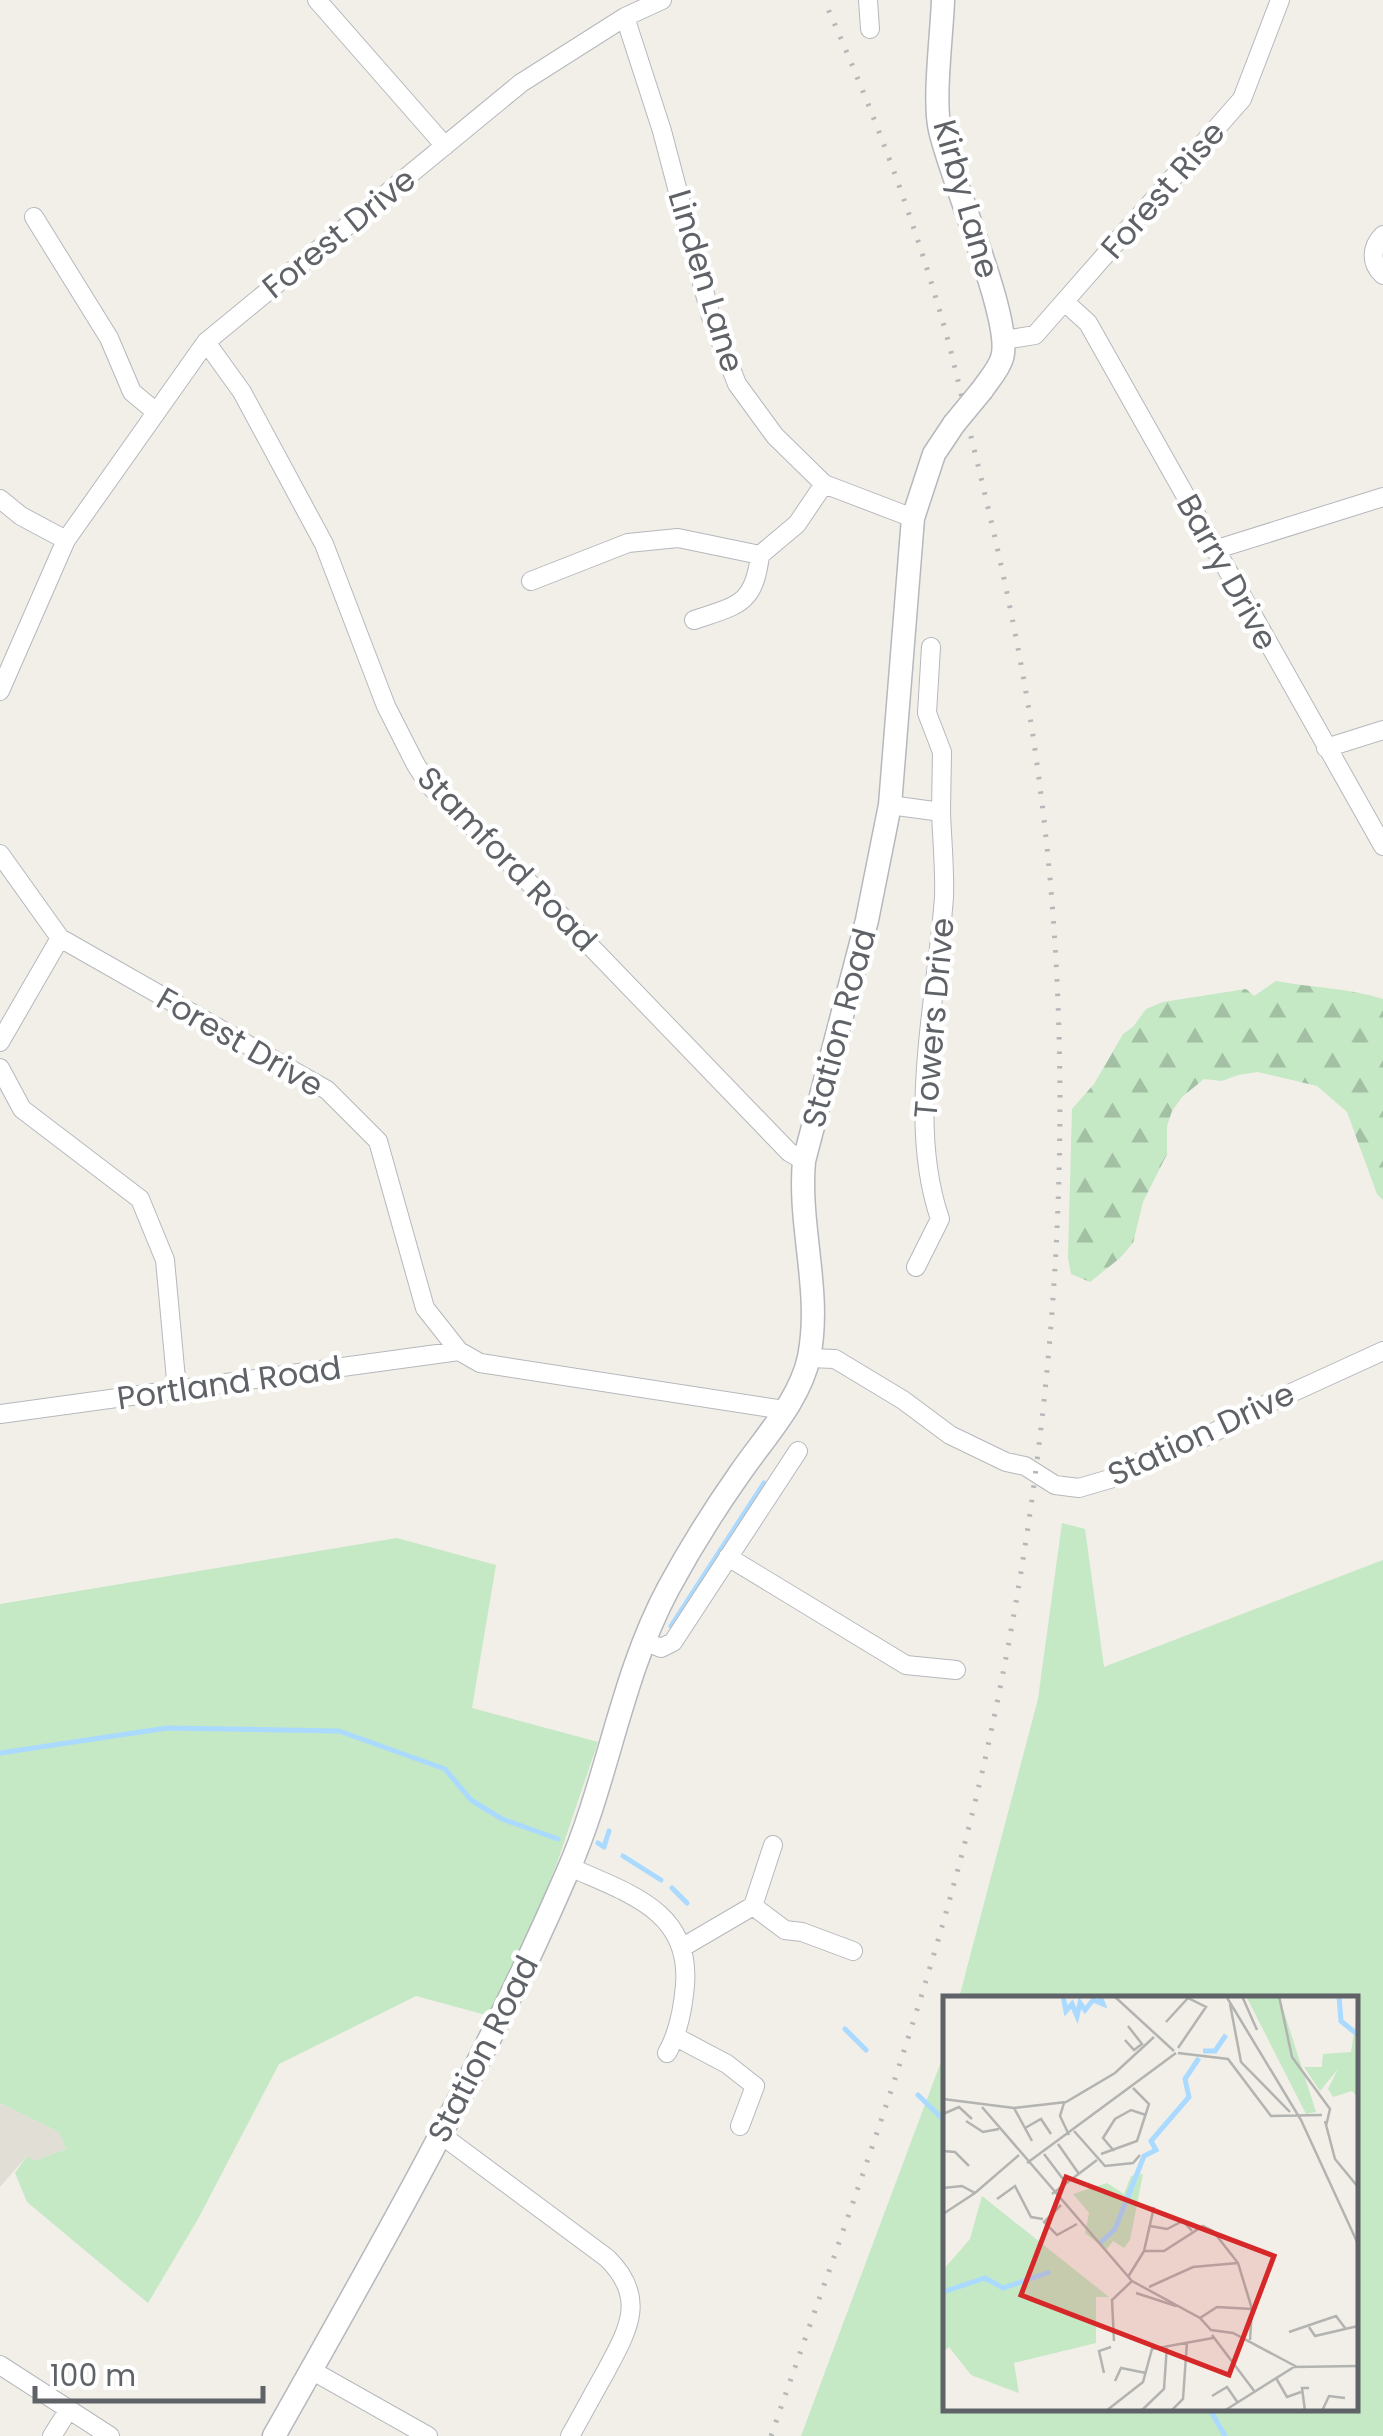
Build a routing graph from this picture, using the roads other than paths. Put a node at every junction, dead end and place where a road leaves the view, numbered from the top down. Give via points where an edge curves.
1 (317, 0) edge
2 (662, 0) edge
3 (868, 0) edge
4 (943, 0) edge
5 (1280, 0) edge
6 (625, 17) junction
7 (870, 29) dead end
8 (445, 146) junction
9 (34, 218) dead end
10 (1383, 235) edge
11 (1383, 275) edge
12 (1066, 303) junction
13 (1004, 340) junction
14 (206, 342) junction
15 (156, 412) junction
16 (824, 484) junction
17 (1383, 497) edge
18 (0, 499) edge
19 (913, 518) junction
20 (66, 540) junction
21 (1214, 550) junction
22 (760, 555) junction
23 (531, 581) dead end
24 (694, 620) dead end
25 (931, 647) dead end
26 (0, 692) edge
27 (1383, 730) edge
28 (1326, 748) junction
29 (890, 804) junction
30 (940, 812) junction
31 (1383, 846) edge
32 (0, 854) edge
33 (60, 938) junction
34 (0, 1042) edge
35 (0, 1068) edge
36 (804, 1161) junction
37 (916, 1267) dead end
38 (459, 1351) junction
39 (1383, 1351) edge
40 (808, 1358) junction
41 (177, 1390) junction
42 (784, 1410) junction
43 (0, 1414) edge
44 (798, 1451) dead end
45 (728, 1557) junction
46 (644, 1641) junction
47 (956, 1670) dead end
48 (773, 1845) dead end
49 (570, 1867) junction
50 (753, 1906) junction
51 (682, 1947) junction
52 (852, 1951) dead end
53 (740, 2126) dead end
54 (440, 2134) junction
55 (0, 2365) edge
56 (311, 2370) junction
57 (69, 2409) junction
58 (52, 2436) edge
59 (110, 2436) edge
60 (274, 2436) edge
61 (428, 2436) edge
62 (570, 2436) edge

1 - 8 street
2 - 6 street, Forest Drive
3 - 7 street
4 - 13 street, Kirby Lane via 938,126
5 - 12 street, Forest Rise via 1242,98
6 - 8 street, Forest Drive via 521,83
6 - 16 street, Linden Lane via 711,316 737,384 775,436
8 - 14 street, Forest Drive
9 - 15 street via 109,338 132,392
10 - 11 street via 1373,254
12 - 13 street, Forest Rise via 1035,336
12 - 21 street, Barry Drive via 1088,324
13 - 19 street, Station Road, bridge via 1002,358 934,454
14 - 15 street, Forest Drive
14 - 36 street, Stamford Road via 242,392 324,544 386,706 429,784
15 - 20 street, Forest Drive
16 - 19 street, Linden Lane
16 - 22 street via 798,524
17 - 21 street
18 - 20 street
19 - 29 street, Station Road
20 - 26 street, Forest Drive
21 - 28 street, Barry Drive
22 - 23 street via 678,538 628,544
22 - 24 street via 756,584 738,605
25 - 30 street, Towers Drive via 927,712 942,752
27 - 28 street
28 - 31 street, Barry Drive
29 - 30 street
29 - 36 street, Station Road
30 - 37 street, Towers Drive via 944,894 924,1142 940,1219
32 - 33 street, Forest Drive
33 - 34 street
33 - 38 street, Forest Drive via 327,1090 378,1141 425,1308
35 - 41 street via 22,1109 140,1199 164,1260
36 - 40 street, Station Road via 814,1311
38 - 41 street, Portland Road
38 - 42 street via 480,1362
39 - 40 street, Station Drive via 1205,1437 1079,1488 1054,1485 950,1434 835,1359
40 - 42 street, Station Road
41 - 43 street, Portland Road
42 - 46 street, Station Road via 668,1590
44 - 45 street
45 - 46 street via 673,1642 661,1648
45 - 47 street via 906,1665
46 - 49 street, Station Road
48 - 50 street
49 - 51 street via 642,1899 668,1922
49 - 54 street, Station Road
50 - 51 street
50 - 52 street via 785,1930
51 - 53 street via 686,1973 672,2045 726,2064 755,2086
54 - 56 street, Station Road
54 - 62 street via 608,2258 625,2280 631,2296 626,2333
55 - 57 street
56 - 60 street, Station Road
56 - 61 street
57 - 58 street
57 - 59 street

